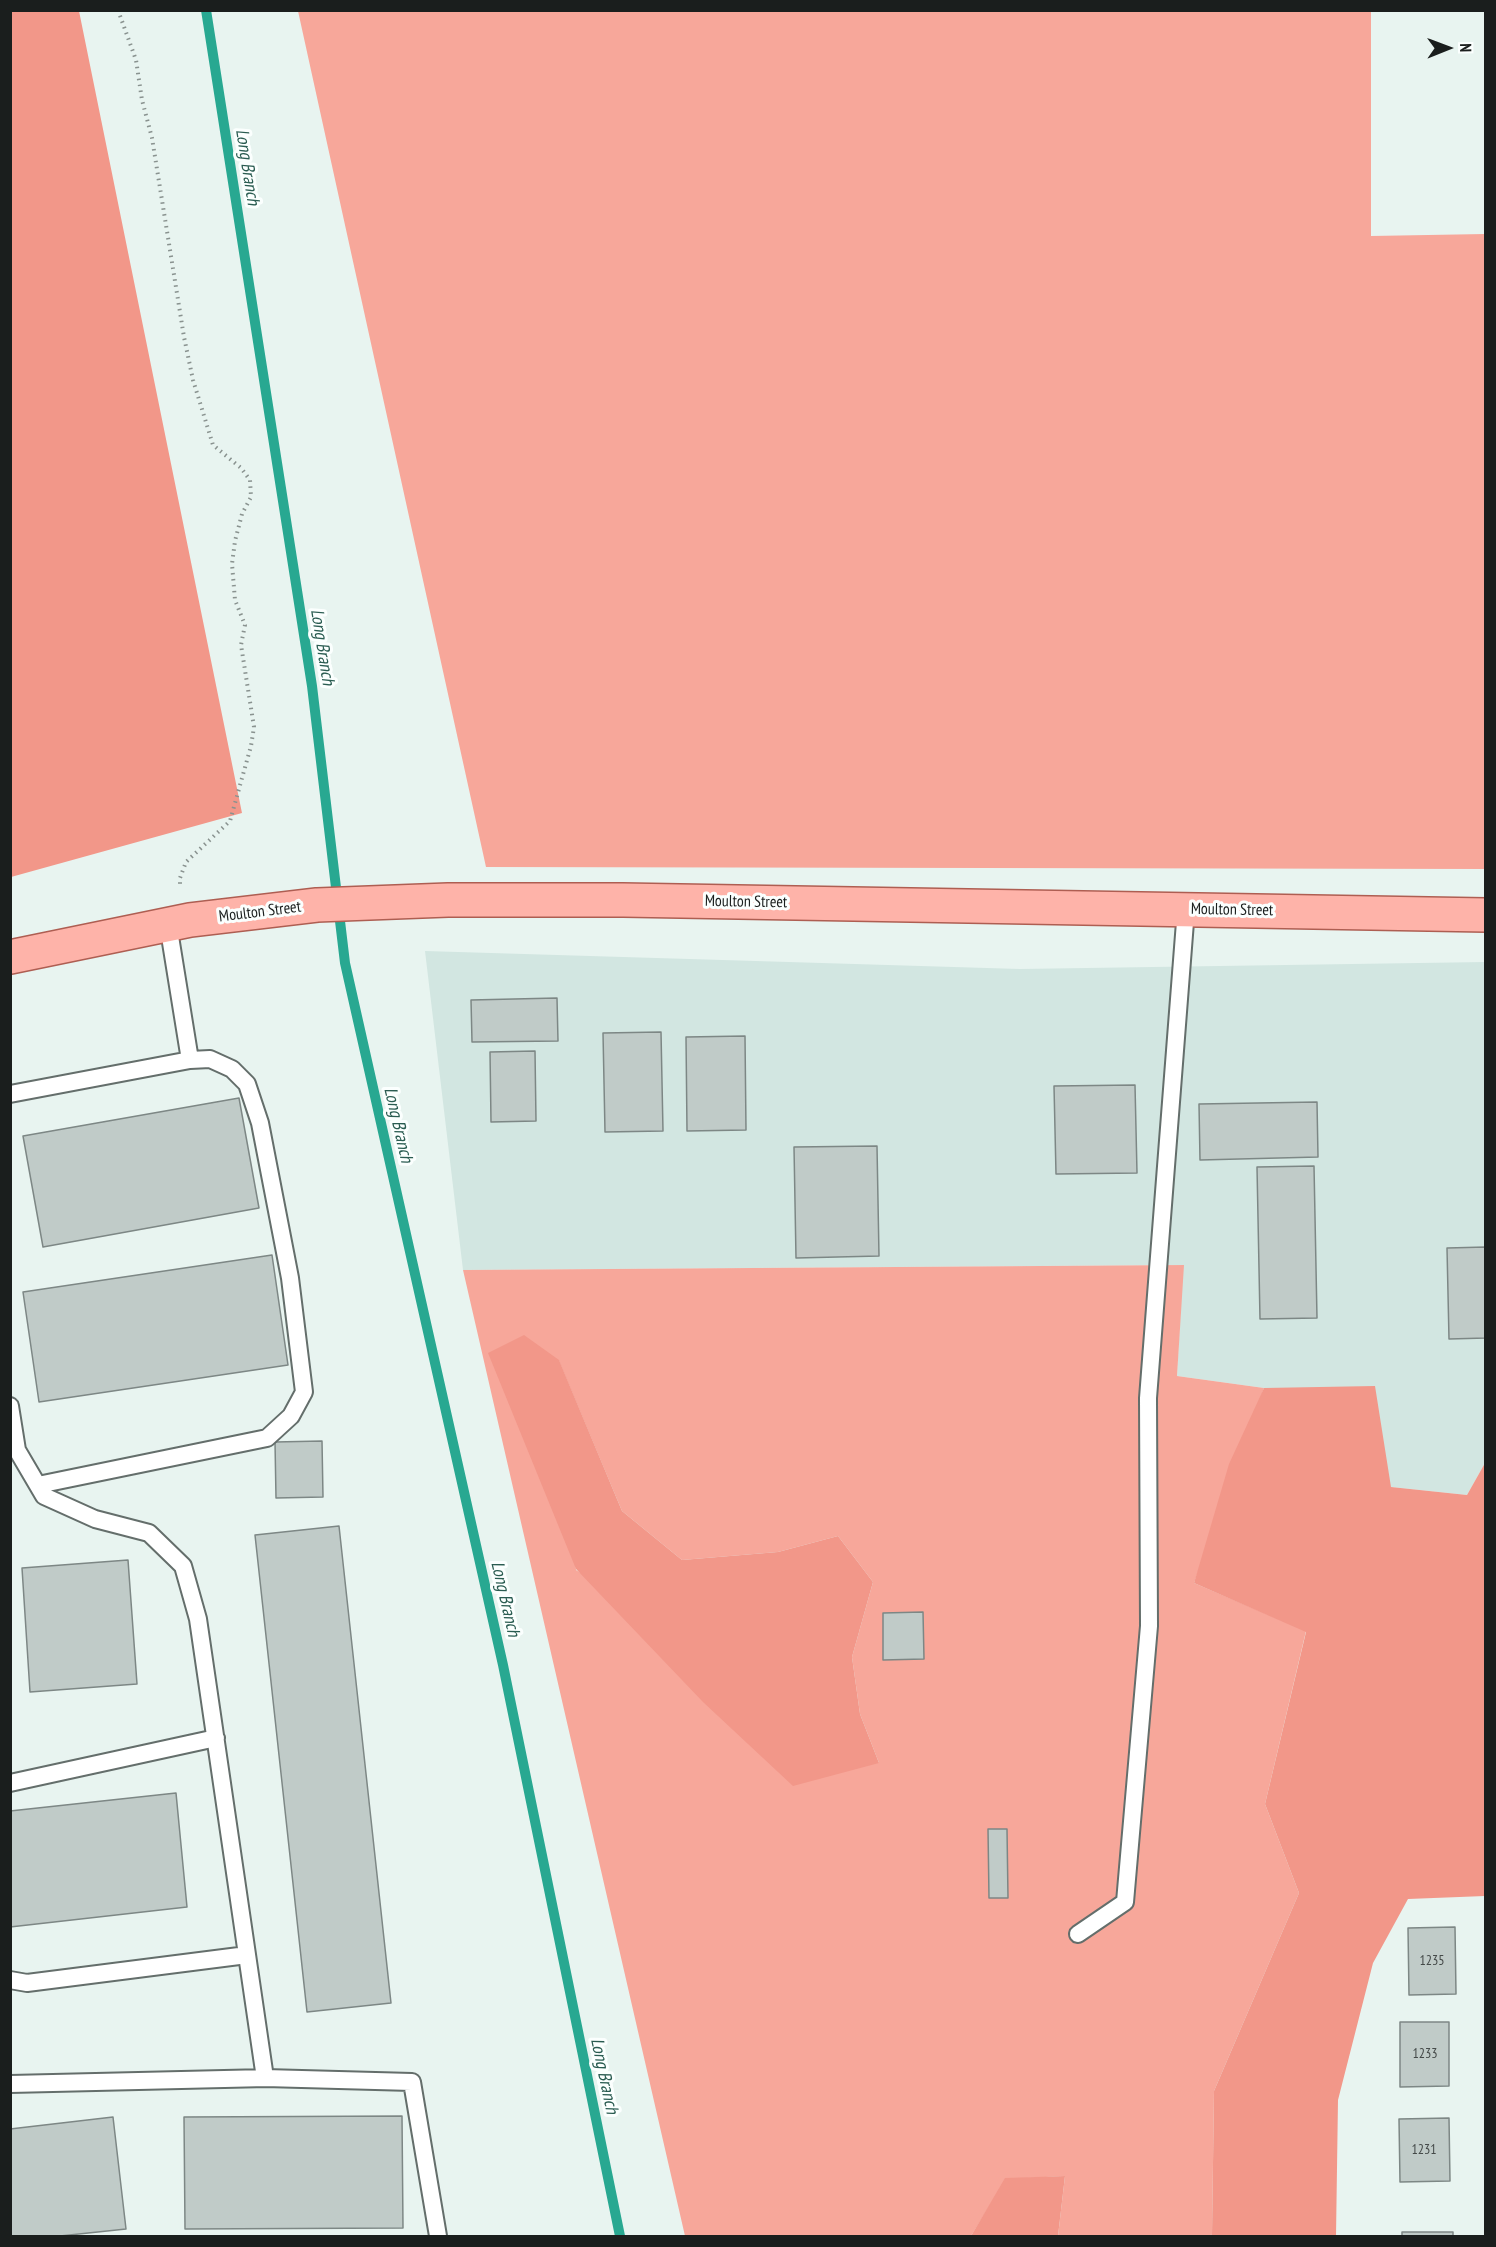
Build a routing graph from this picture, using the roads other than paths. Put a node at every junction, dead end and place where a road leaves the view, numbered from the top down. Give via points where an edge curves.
1 (1186, 909) junction
2 (1485, 915) edge
3 (180, 922) junction
4 (10, 957) edge
5 (190, 1060) junction
6 (10, 1094) edge
7 (10, 1406) edge
8 (38, 1485) junction
9 (216, 1738) junction
10 (10, 1783) edge
11 (1078, 1934) dead end
12 (247, 1955) junction
13 (10, 1980) edge
14 (267, 2078) junction
15 (10, 2084) edge
16 (438, 2236) edge

1 - 2 main road, Moulton Street
1 - 3 main road, Moulton Street via 448,900 317,905
1 - 11 lane via 1148,1398 1149,1626 1125,1902
3 - 4 main road, Moulton Street
3 - 5 lane
5 - 6 lane
5 - 8 lane via 210,1059 232,1070 247,1084 260,1123 290,1278 304,1392 291,1416 267,1438
7 - 8 lane via 17,1450
8 - 9 lane via 44,1496 95,1519 149,1533 183,1566 198,1619
9 - 10 lane
9 - 12 lane
12 - 13 lane via 27,1983
12 - 14 lane
14 - 15 lane
14 - 16 lane via 412,2082

